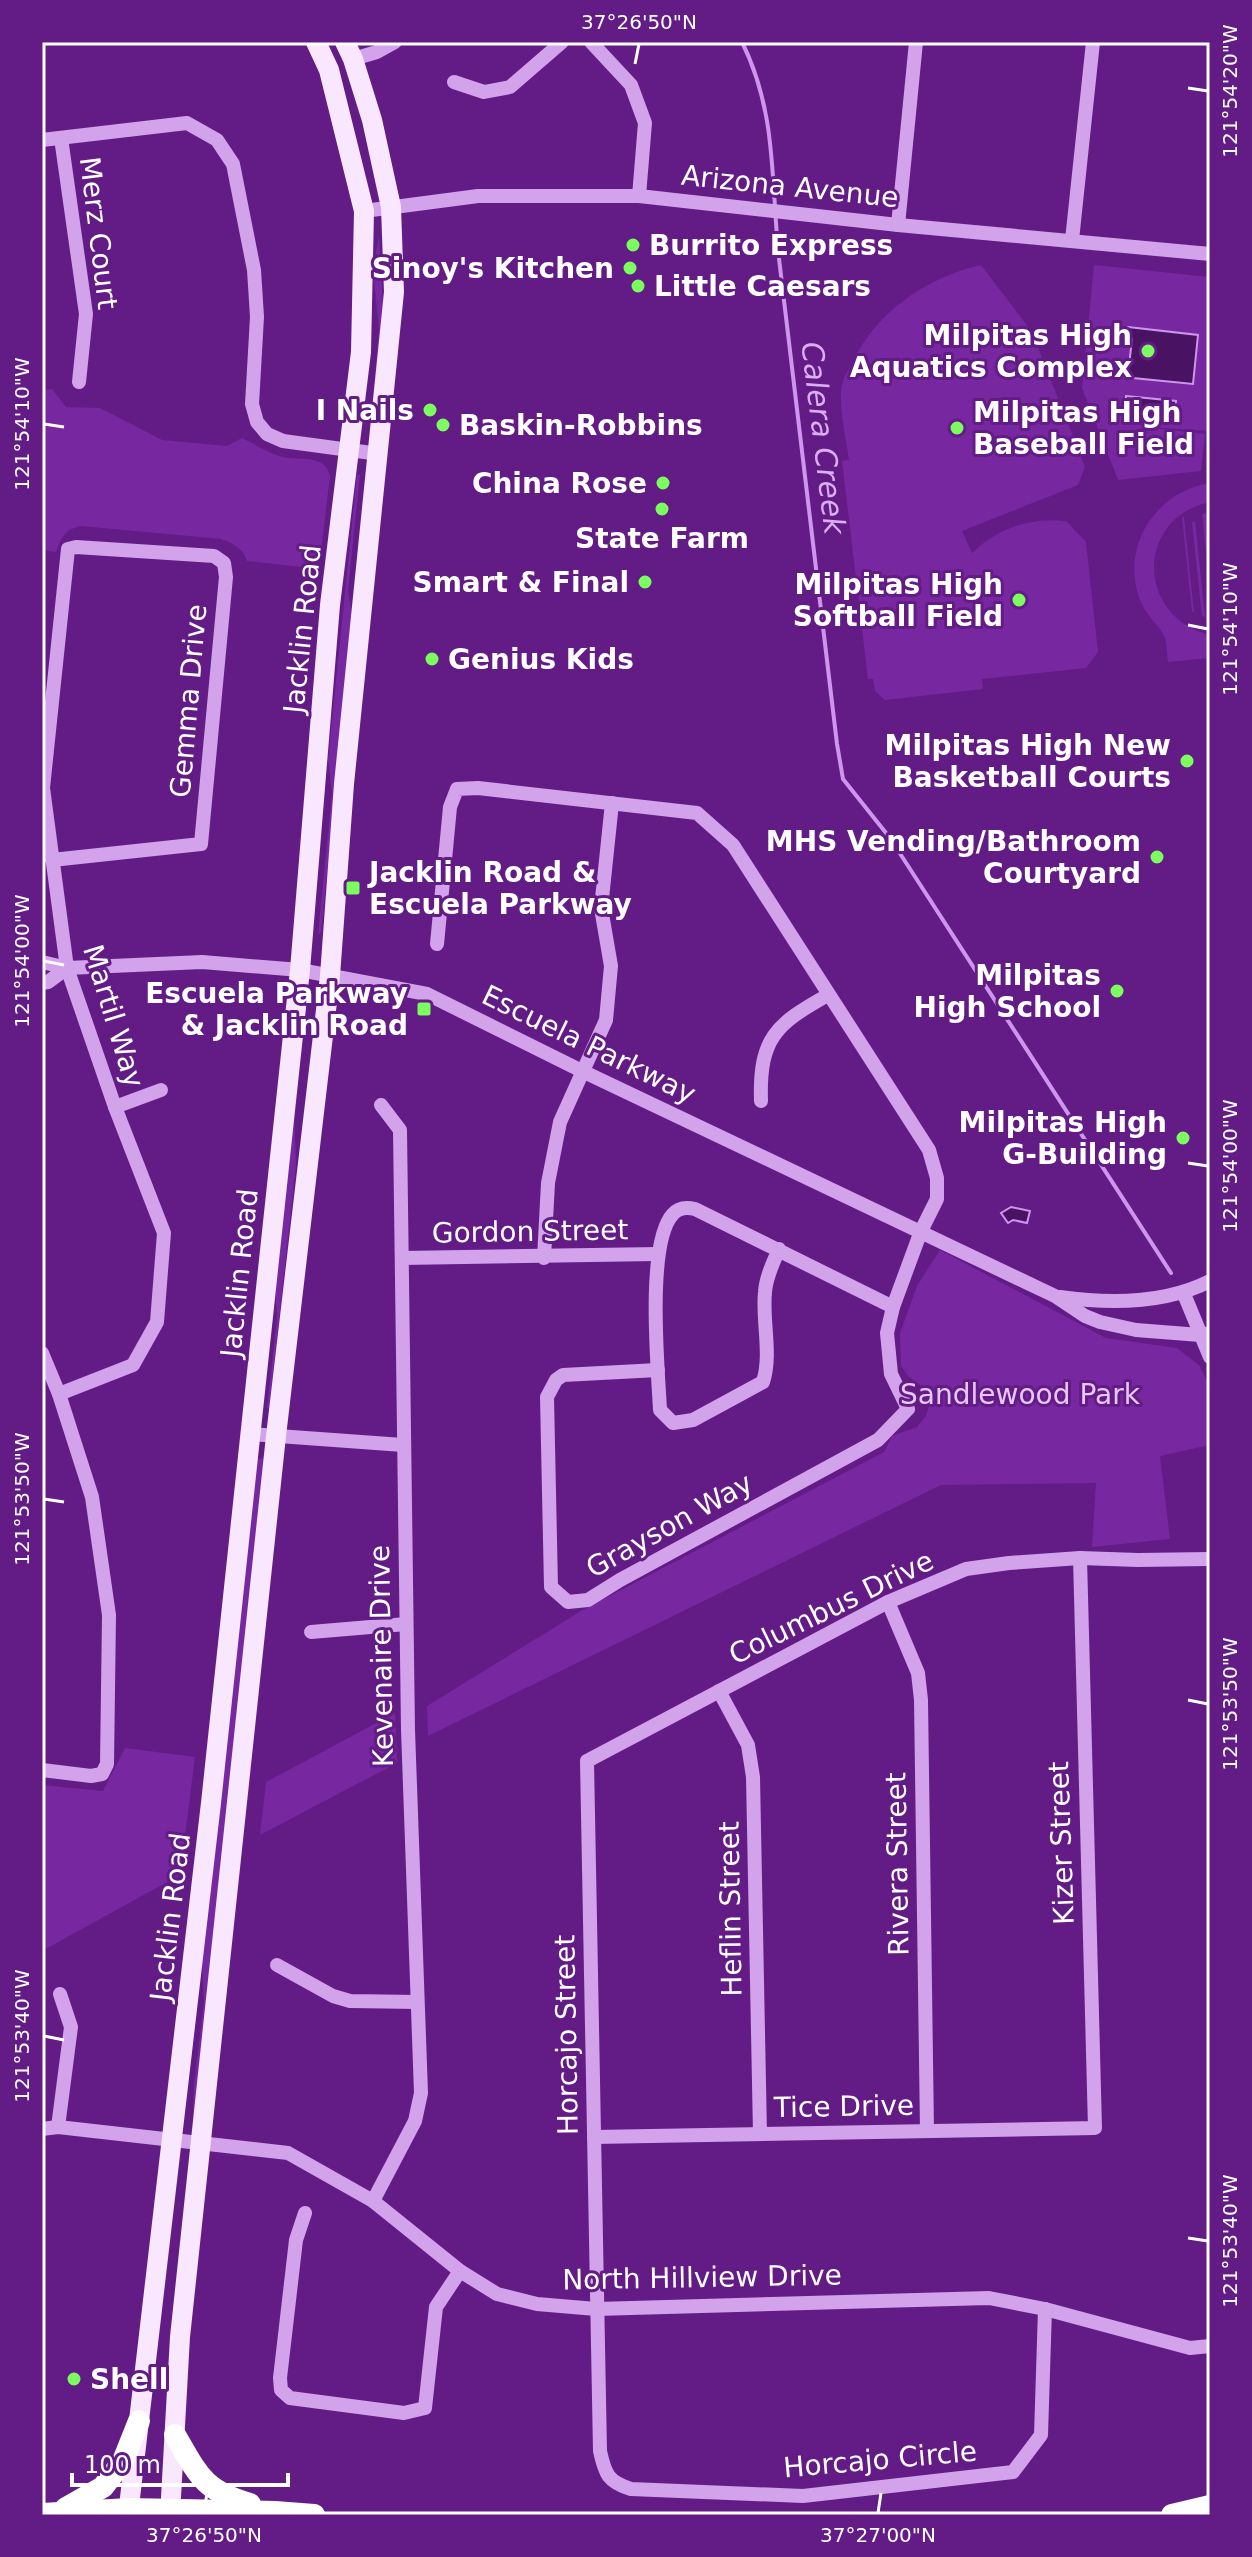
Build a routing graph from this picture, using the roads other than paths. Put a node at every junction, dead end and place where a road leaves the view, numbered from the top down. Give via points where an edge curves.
1 (316, 42) edge
2 (395, 42) edge
3 (562, 42) edge
4 (591, 42) edge
5 (916, 42) edge
6 (1093, 42) edge
7 (349, 50) edge
8 (454, 82) dead end
9 (61, 138) junction
10 (42, 140) edge
11 (639, 196) junction
12 (391, 207) junction
13 (364, 211) junction
14 (898, 225) junction
15 (1072, 240) junction
16 (1210, 254) edge
17 (79, 382) dead end
18 (349, 451) junction
19 (379, 454) junction
20 (76, 547) joint
21 (612, 803) junction
22 (52, 860) junction
23 (437, 944) dead end
24 (42, 962) edge
25 (67, 968) junction
26 (300, 970) junction
27 (330, 976) junction
28 (42, 983) edge
29 (828, 995) junction
30 (582, 1071) junction
31 (161, 1090) dead end
32 (761, 1101) dead end
33 (381, 1105) dead end
34 (115, 1107) junction
35 (921, 1231) junction
36 (779, 1249) junction
37 (658, 1254) junction
38 (402, 1258) junction
39 (544, 1258) junction
40 (1210, 1281) edge
41 (1184, 1294) junction
42 (1055, 1296) junction
43 (893, 1307) junction
44 (1205, 1334) edge
45 (42, 1353) edge
46 (1210, 1357) edge
47 (658, 1370) junction
48 (59, 1394) junction
49 (249, 1434) junction
50 (276, 1436) junction
51 (403, 1445) junction
52 (1080, 1558) junction
53 (1210, 1559) edge
54 (888, 1602) junction
55 (406, 1624) junction
56 (311, 1632) dead end
57 (719, 1691) junction
58 (587, 1761) joint
59 (42, 1770) edge
60 (277, 1965) dead end
61 (60, 1994) dead end
62 (417, 2002) junction
63 (58, 2127) junction
64 (1095, 2128) joint
65 (42, 2129) edge
66 (927, 2131) junction
67 (760, 2134) junction
68 (594, 2137) junction
69 (171, 2141) junction
70 (201, 2144) junction
71 (373, 2201) junction
72 (305, 2213) dead end
73 (460, 2271) junction
74 (596, 2309) junction
75 (1045, 2309) junction
76 (1210, 2346) edge
77 (139, 2421) junction
78 (175, 2435) junction
79 (1210, 2509) edge
80 (51, 2512) edge
81 (128, 2512) edge
82 (170, 2512) edge
83 (275, 2512) junction
84 (314, 2515) edge
85 (1172, 2515) edge
86 (1200, 2515) edge

1 - 13 main road, Jacklin Road via 329,70
2 - 7 street via 377,52
3 - 8 street via 510,87 484,92
4 - 11 street via 631,85 645,123
5 - 14 street
6 - 15 street
7 - 12 main road, Jacklin Road via 372,120
9 - 10 street
9 - 17 street, Merz Court via 86,314
9 - 18 street via 187,123 217,140 233,164 254,270 252,404 257,422 283,441
11 - 12 street, Arizona Avenue via 478,196
11 - 14 street, Arizona Avenue
12 - 13 street, Arizona Avenue
12 - 19 main road, Jacklin Road via 394,292
13 - 18 main road, Jacklin Road via 361,352
14 - 15 street, Arizona Avenue
15 - 16 street, Arizona Avenue
18 - 19 street
18 - 26 main road, Jacklin Road via 330,605
19 - 27 main road, Jacklin Road via 344,784
20 - 22 street, Martil Way via 68,549 64,574 43,788
20 - 22 street, Gemma Drive via 214,556 224,563 226,577 201,844
21 - 23 street via 457,789 450,807
21 - 29 street via 697,813 733,845
21 - 30 street via 601,908 611,966 606,1020
22 - 25 street, Martil Way
24 - 25 street, Escuela Parkway
25 - 26 street, Escuela Parkway via 202,962
25 - 28 street, Escuela Parkway
25 - 34 street, Martil Way
26 - 27 street, Escuela Parkway
26 - 49 main road, Jacklin Road
27 - 30 street, Escuela Parkway via 427,994
27 - 50 main road, Jacklin Road
29 - 32 street via 780,1026 767,1045
29 - 35 street via 929,1150 937,1199
30 - 35 street, Escuela Parkway
30 - 39 street via 560,1122 548,1183
31 - 34 street
33 - 38 street, Kevenaire Drive via 400,1130
34 - 48 street, Martil Way via 164,1233 157,1322 133,1365
35 - 42 street, Escuela Parkway
35 - 43 street
36 - 37 street via 687,1207 672,1214
36 - 43 street
36 - 47 street via 765,1291 763,1382 693,1420 673,1423 660,1410
37 - 39 street, Gordon Street
37 - 47 street
38 - 39 street, Gordon Street
38 - 51 street, Kevenaire Drive
40 - 41 street, Escuela Parkway
41 - 42 street, Escuela Parkway via 1138,1300
41 - 44 street
42 - 44 street, Escuela Parkway via 1100,1322
43 - 47 street, Grayson Way via 887,1333 891,1374 908,1409 878,1440 588,1600 568,1602 551,1587 547,1397 563,1375
44 - 46 street
45 - 48 street
48 - 59 street via 92,1497 109,1615 107,1764 102,1774 91,1776
49 - 50 street
49 - 69 main road, Jacklin Road
50 - 51 street
50 - 70 main road, Jacklin Road
51 - 55 street, Kevenaire Drive
52 - 53 street, Columbus Drive
52 - 54 street, Columbus Drive via 966,1569
52 - 64 street, Kizer Street
54 - 57 street, Columbus Drive
54 - 66 street, Rivera Street via 918,1673 921,1700
55 - 56 street
55 - 62 street, Kevenaire Drive
57 - 58 street, Columbus Drive
57 - 67 street, Heflin Street via 748,1745 753,1777
58 - 68 street, Horcajo Street
60 - 62 street via 350,2001
61 - 63 street via 71,2027
62 - 71 street, Kevenaire Drive via 421,2093 415,2121
63 - 65 street, North Hillview Drive
63 - 69 street, North Hillview Drive
64 - 66 street, Tice Drive
66 - 67 street, Tice Drive
67 - 68 street, Tice Drive
68 - 74 street, Horcajo Street
69 - 70 street, North Hillview Drive
69 - 77 main road, Jacklin Road
70 - 71 street, North Hillview Drive via 288,2153
70 - 78 main road, Jacklin Road
71 - 73 street, North Hillview Drive
72 - 73 street via 296,2240 280,2378 281,2390 290,2398 404,2413 425,2408 436,2307
73 - 74 street, North Hillview Drive via 497,2294
74 - 75 street, North Hillview Drive via 989,2298
74 - 75 street, Horcajo Circle via 600,2451 605,2471 616,2484 631,2489 803,2496 1013,2472 1041,2435
75 - 76 street, North Hillview Drive via 1190,2348
77 - 80 highway via 123,2461 103,2487
77 - 81 main road, Jacklin Road
78 - 82 main road, Jacklin Road
78 - 83 highway via 200,2478 225,2497
79 - 85 highway
79 - 86 highway
80 - 81 highway
81 - 82 highway
82 - 83 highway
83 - 84 highway

